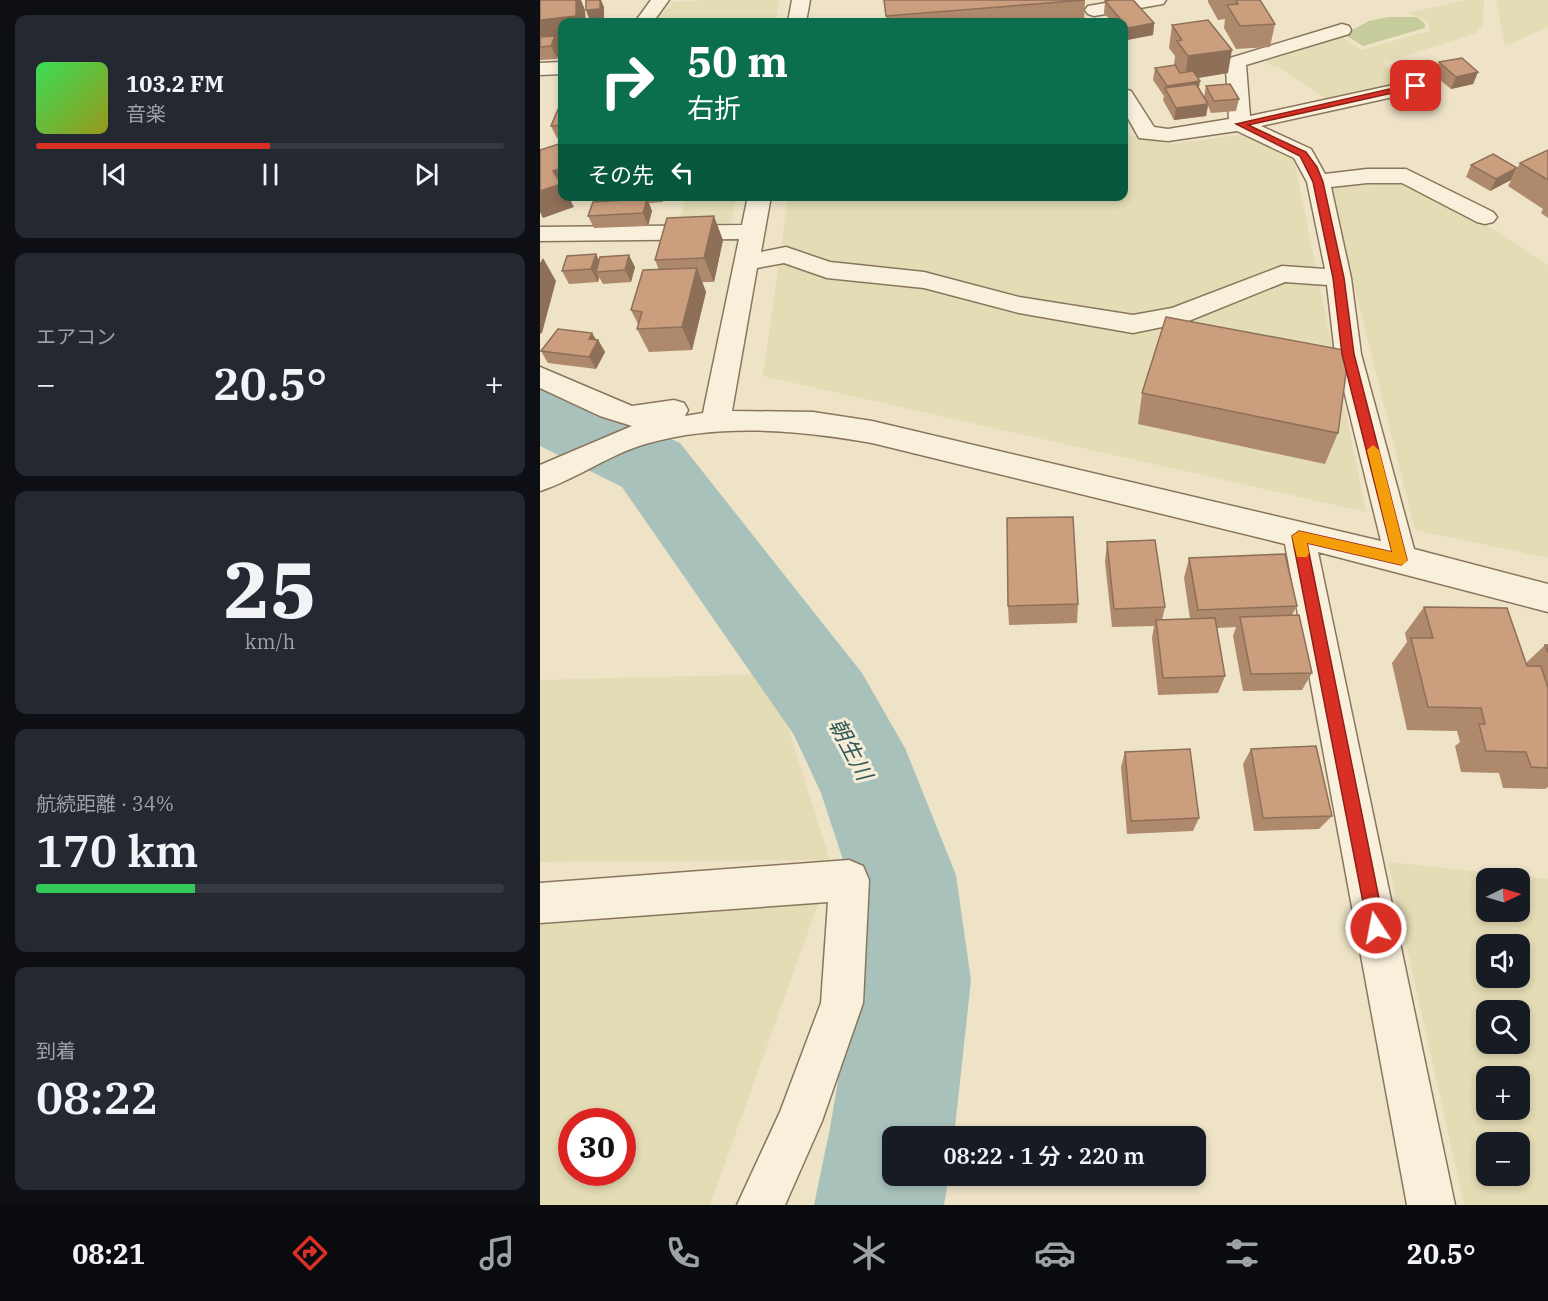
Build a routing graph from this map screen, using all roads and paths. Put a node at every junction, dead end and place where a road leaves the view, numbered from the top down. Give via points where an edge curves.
1 (660, 0) edge
2 (801, 0) edge
3 (1157, 0) edge
4 (1092, 11) edge
5 (647, 18) edge
6 (798, 18) edge
7 (1342, 30) dead end
8 (558, 68) edge
9 (540, 69) edge
10 (1416, 86) dead end
11 (1128, 102) edge
12 (1240, 124) junction
13 (1318, 182) junction
14 (759, 201) edge
15 (1485, 217) dead end
16 (753, 232) junction
17 (540, 234) edge
18 (746, 262) junction
19 (1339, 278) junction
20 (540, 377) edge
21 (717, 413) junction
22 (540, 479) edge
23 (1299, 536) junction
24 (1401, 560) junction
25 (1548, 598) edge
26 (540, 903) edge
27 (761, 1205) edge
28 (1431, 1205) edge

1 - 5 street
2 - 6 street
3 - 4 street
7 - 12 street via 1237,62
8 - 9 street
10 - 12 street
11 - 12 street via 1147,133 1168,135
12 - 13 street via 1303,154
13 - 15 street via 1406,176
13 - 19 street
14 - 16 street
16 - 17 street
16 - 18 street
18 - 19 street via 786,255 827,270 924,280 1019,305 1133,324 1177,316 1282,274
18 - 21 street
19 - 24 street via 1348,354
20 - 21 street via 610,410 632,416
21 - 22 street via 644,433
21 - 23 street via 872,432
23 - 24 street
23 - 28 street
24 - 25 street
26 - 27 street via 849,880 842,1003 799,1121

